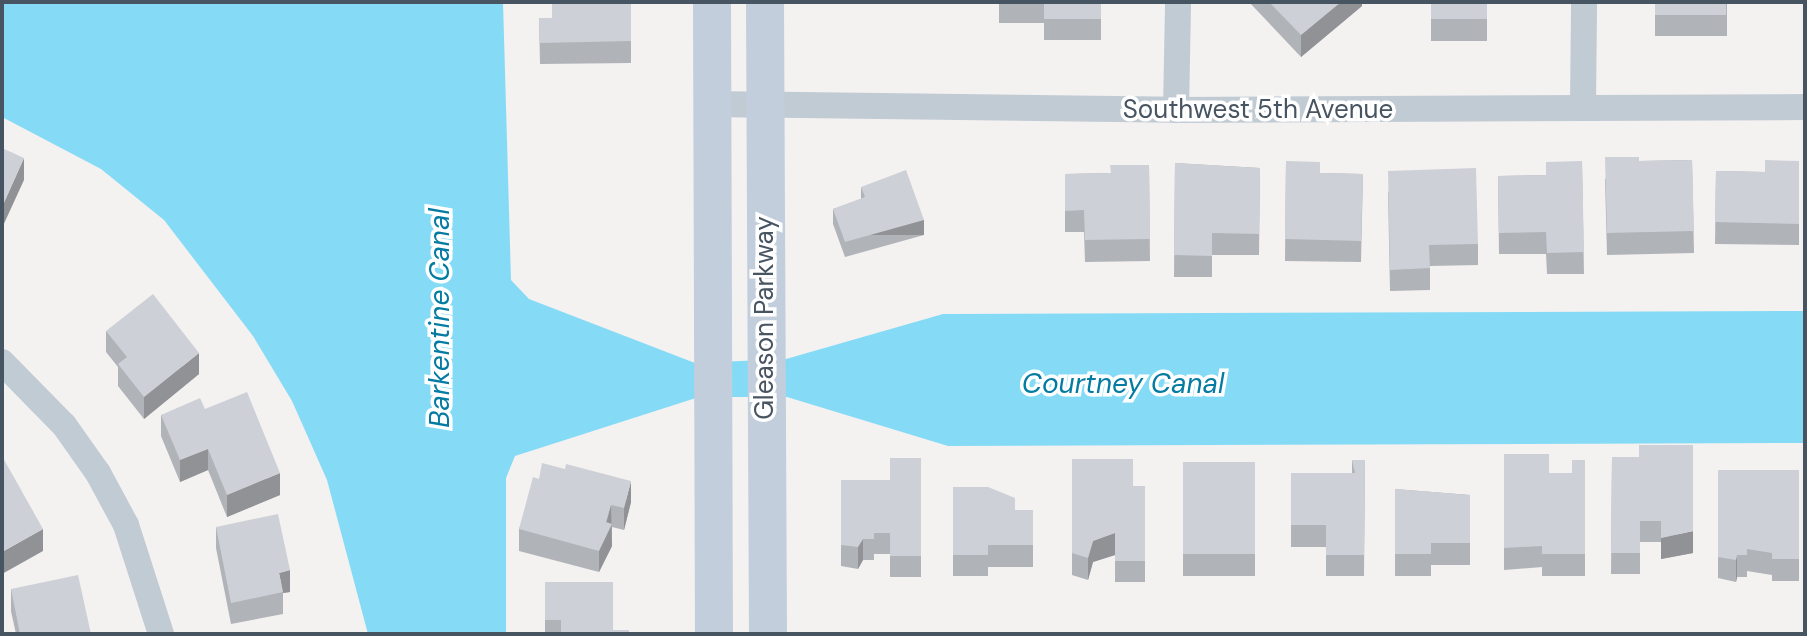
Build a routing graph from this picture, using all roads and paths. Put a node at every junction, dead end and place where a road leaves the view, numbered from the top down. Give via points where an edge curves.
1 (712, 2) edge
2 (765, 2) edge
3 (1178, 2) edge
4 (1584, 2) edge
5 (712, 104) junction
6 (766, 105) junction
7 (1583, 105) junction
8 (1805, 107) edge
9 (1176, 110) junction
10 (3, 363) edge
11 (161, 634) edge
12 (714, 634) edge
13 (768, 634) edge

1 - 5 main road, Gleason Parkway
2 - 6 main road, Gleason Parkway
3 - 9 street
4 - 7 street
5 - 6 street, Southwest 5th Avenue
5 - 12 main road, Gleason Parkway
6 - 9 street, Southwest 5th Avenue
6 - 13 main road, Gleason Parkway
7 - 8 street, Southwest 5th Avenue
7 - 9 street, Southwest 5th Avenue
10 - 11 street via 64,425 98,473 126,525

